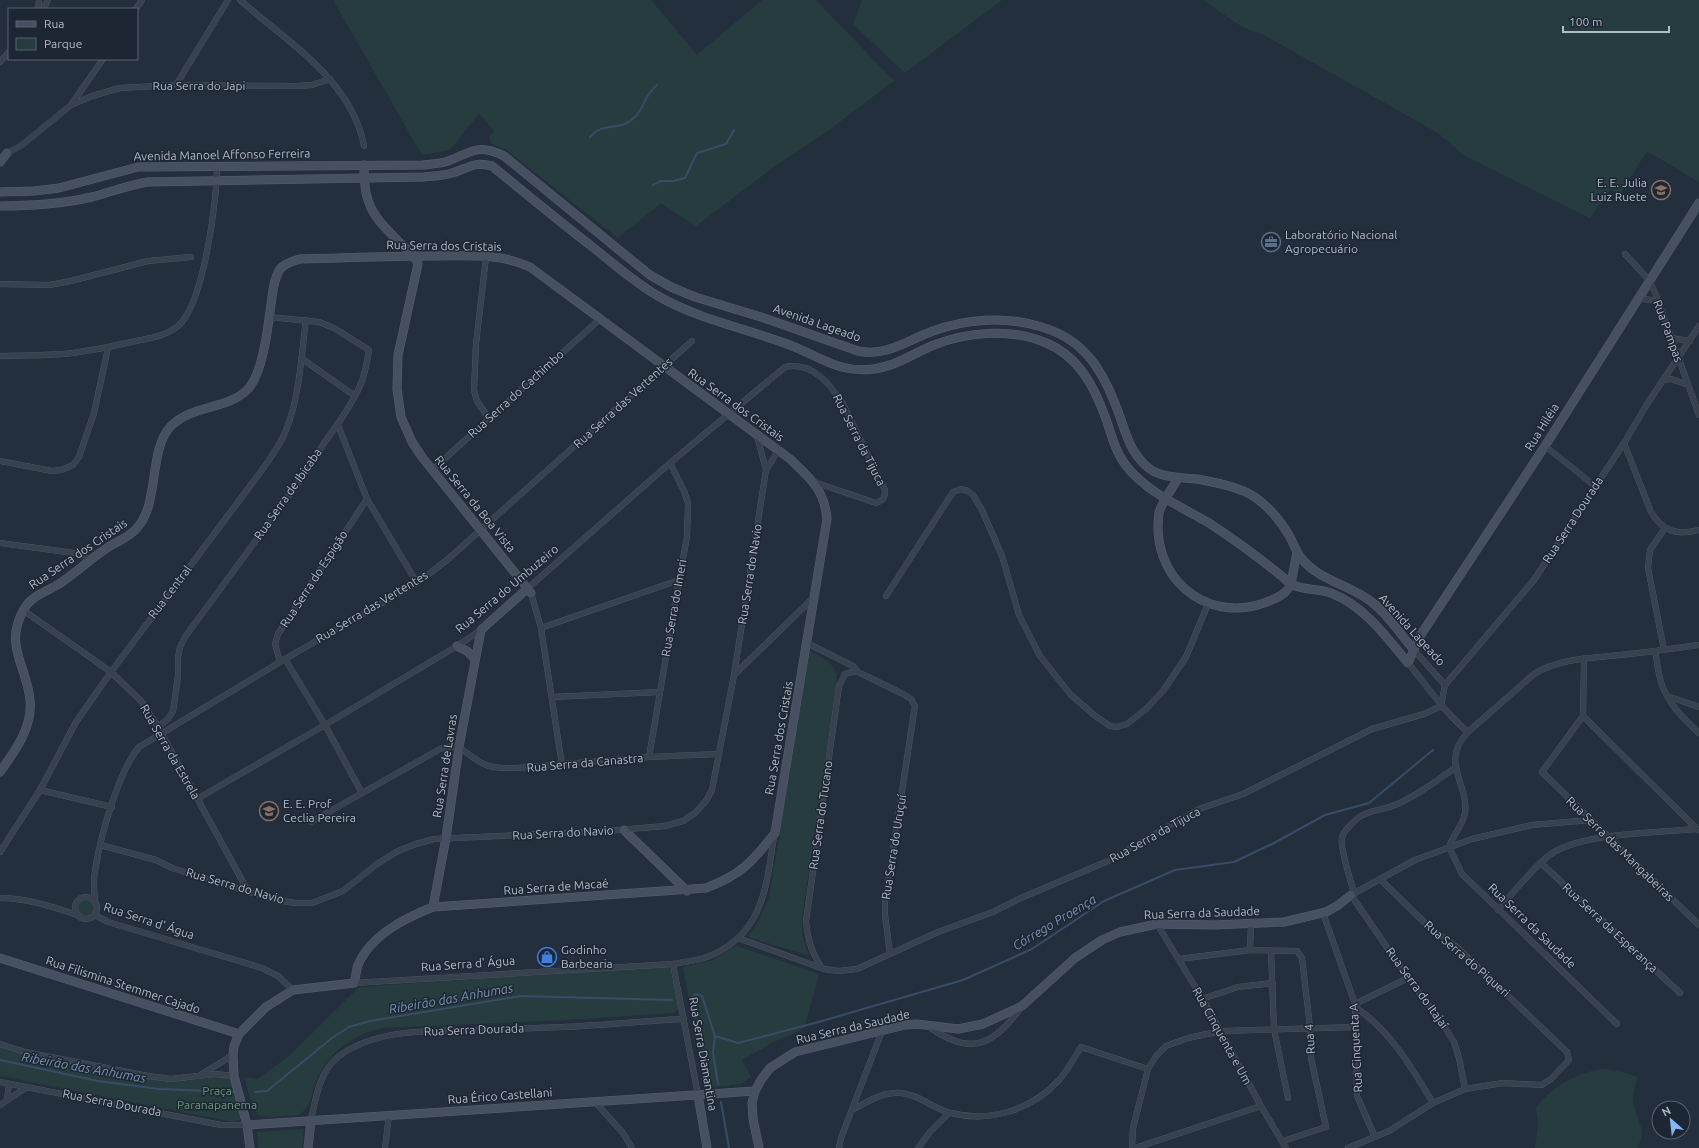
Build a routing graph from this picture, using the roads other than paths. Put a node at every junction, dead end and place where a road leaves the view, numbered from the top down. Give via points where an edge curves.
1 (228, 0) edge
2 (240, 0) edge
3 (8, 53) edge
4 (103, 60) edge
5 (0, 62) edge
6 (330, 79) junction
7 (176, 85) junction
8 (71, 104) junction
9 (364, 146) dead end
10 (497, 153) junction
11 (4, 155) edge
12 (0, 162) edge
13 (364, 165) junction
14 (423, 165) joint
15 (217, 166) junction
16 (492, 166) junction
17 (364, 177) junction
18 (217, 181) junction
19 (0, 192) edge
20 (1699, 203) edge
21 (0, 206) edge
22 (1625, 254) dead end
23 (414, 256) junction
24 (191, 257) dead end
25 (486, 257) junction
26 (1649, 280) junction
27 (0, 284) edge
28 (1637, 298) junction
29 (1658, 301) junction
30 (269, 317) junction
31 (600, 319) junction
32 (306, 320) junction
33 (1699, 326) edge
34 (1671, 338) junction
35 (692, 341) dead end
36 (1690, 341) junction
37 (108, 348) junction
38 (0, 356) edge
39 (301, 358) junction
40 (1678, 359) junction
41 (664, 367) junction
42 (1663, 380) junction
43 (1688, 385) junction
44 (355, 396) junction
45 (727, 414) junction
46 (1699, 415) edge
47 (489, 419) junction
48 (338, 425) junction
49 (757, 436) junction
50 (1624, 443) junction
51 (1545, 446) junction
52 (778, 451) junction
53 (0, 461) edge
54 (670, 463) junction
55 (432, 470) junction
56 (766, 470) junction
57 (1178, 478) junction
58 (814, 482) junction
59 (1595, 486) junction
60 (367, 499) junction
61 (1166, 499) junction
62 (1665, 528) junction
63 (480, 530) junction
64 (1699, 530) edge
65 (0, 543) edge
66 (1297, 552) junction
67 (90, 559) junction
68 (678, 580) junction
69 (417, 583) junction
70 (1291, 584) junction
71 (529, 590) junction
72 (815, 595) junction
73 (886, 596) dead end
74 (1208, 604) junction
75 (23, 610) junction
76 (541, 628) junction
77 (481, 630) junction
78 (807, 643) junction
79 (1699, 645) edge
80 (457, 646) junction
81 (1414, 650) junction
82 (1664, 650) junction
83 (1655, 651) junction
84 (476, 659) junction
85 (1584, 660) junction
86 (282, 661) junction
87 (1408, 663) junction
88 (111, 672) junction
89 (858, 672) junction
90 (734, 675) junction
91 (1444, 685) junction
92 (660, 692) junction
93 (1666, 696) junction
94 (552, 697) junction
95 (1441, 706) junction
96 (1699, 707) edge
97 (1583, 716) junction
98 (325, 725) junction
99 (158, 727) junction
100 (1468, 732) junction
101 (161, 734) junction
102 (1699, 734) edge
103 (459, 747) junction
104 (718, 754) junction
105 (649, 757) junction
106 (562, 765) junction
107 (1455, 768) junction
108 (0, 772) edge
109 (40, 790) junction
110 (362, 793) junction
111 (197, 799) junction
112 (112, 807) junction
113 (1591, 820) junction
114 (311, 822) dead end
115 (624, 830) junction
116 (1698, 830) edge
117 (775, 833) junction
118 (1608, 836) junction
119 (446, 838) junction
120 (100, 845) junction
121 (1450, 847) junction
122 (0, 852) edge
123 (1541, 863) junction
124 (1380, 879) junction
125 (94, 884) junction
126 (687, 890) junction
127 (248, 891) junction
128 (1353, 894) junction
129 (88, 897) junction
130 (0, 898) edge
131 (95, 902) junction
132 (76, 906) junction
133 (433, 907) junction
134 (62, 909) junction
135 (1498, 910) junction
136 (1323, 913) junction
137 (78, 915) junction
138 (95, 915) junction
139 (1157, 924) junction
140 (1251, 924) junction
141 (1699, 925) edge
142 (738, 938) junction
143 (1250, 950) junction
144 (1271, 951) junction
145 (890, 954) junction
146 (0, 958) edge
147 (1179, 959) junction
148 (673, 964) junction
149 (821, 967) junction
150 (1408, 978) junction
151 (1273, 983) junction
152 (354, 984) junction
153 (293, 990) junction
154 (1680, 993) dead end
155 (1202, 999) junction
156 (1022, 1006) junction
157 (1355, 1006) junction
158 (684, 1019) junction
159 (1617, 1024) dead end
160 (928, 1026) junction
161 (1357, 1027) junction
162 (1274, 1029) junction
163 (1310, 1030) junction
164 (882, 1031) junction
165 (1221, 1031) junction
166 (239, 1034) junction
167 (0, 1044) edge
168 (232, 1055) junction
169 (1148, 1069) junction
170 (202, 1074) junction
171 (234, 1076) junction
172 (0, 1082) edge
173 (9, 1084) junction
174 (27, 1087) junction
175 (1465, 1089) junction
176 (755, 1091) junction
177 (698, 1095) junction
178 (1288, 1098) dead end
179 (7, 1100) junction
180 (595, 1102) junction
181 (1433, 1103) junction
182 (0, 1105) edge
183 (1261, 1106) junction
184 (852, 1110) junction
185 (949, 1113) junction
186 (389, 1115) junction
187 (311, 1120) junction
188 (248, 1125) junction
189 (1375, 1137) junction
190 (1283, 1141) junction
191 (250, 1148) edge
192 (308, 1148) edge
193 (385, 1148) edge
194 (632, 1148) edge
195 (707, 1148) edge
196 (759, 1148) edge
197 (839, 1148) edge
198 (918, 1148) edge
199 (1132, 1148) edge
200 (1135, 1148) edge
201 (1286, 1148) edge
202 (1348, 1148) edge

1 - 7 street
2 - 6 street via 312,60
3 - 5 street
4 - 8 street
6 - 7 street, Rua Serra do Japi via 312,85 297,86
6 - 9 street via 354,114
7 - 8 street, Rua Serra do Japi via 120,88
8 - 11 street via 42,130
10 - 14 street, Avenida Lageado via 472,151 444,162
10 - 16 street
10 - 57 street, Avenida Lageado via 504,156 645,271 671,287 695,298 764,318 858,351 873,353 891,350 945,327 977,320 1036,325 1065,337 1079,346 1099,369 1117,408 1128,443 1145,466 1167,477
11 - 12 street
13 - 14 street, Avenida Manoel Affonso Ferreira
13 - 15 street, Avenida Manoel Affonso Ferreira
13 - 17 street
15 - 18 street
15 - 19 street, Avenida Manoel Affonso Ferreira via 138,167 59,188
16 - 17 street, Avenida Manoel Affonso Ferreira via 477,164 448,174 421,177
16 - 61 street, Avenida Lageado via 617,267 659,297 717,322 789,344 833,365 856,370 875,369 949,340 994,333 1035,339 1055,347 1073,359 1090,382 1112,440 1123,461 1142,483
17 - 18 street, Avenida Manoel Affonso Ferreira
17 - 23 street via 367,200 372,211
18 - 21 street, Avenida Manoel Affonso Ferreira via 148,182 68,202 42,206
18 - 37 street via 206,257 186,318 179,326 161,336
20 - 26 street, Rua Hiléia
22 - 26 street, Rua Pampas
23 - 25 street, Rua Serra dos Cristais
23 - 30 street, Rua Serra dos Cristais via 300,259 289,262 281,268 274,283
23 - 55 street, Rua Serra da Boa Vista via 418,268 398,355 397,389 406,429
24 - 27 street via 148,261 49,285
25 - 31 street, Rua Serra dos Cristais via 506,258 530,267
25 - 47 street via 476,344 474,390 477,401
26 - 28 street, Rua Hiléia
26 - 29 street, Rua Pampas
28 - 29 street
28 - 51 street, Rua Hiléia
29 - 34 street, Rua Pampas
30 - 32 street, Rua Serra de Ibicaba
30 - 67 street, Rua Serra dos Cristais via 261,363 251,385 240,396 197,410 170,427 161,444 147,510 139,527 129,536
31 - 41 street, Rua Serra dos Cristais
31 - 47 street, Rua Serra do Cachimbo
32 - 39 street, Rua Central
32 - 44 street, Rua Serra de Ibicaba via 334,328 369,350 364,376
33 - 36 street, Rua Serra Dourada
34 - 36 street
34 - 40 street, Rua Pampas
35 - 41 street, Rua Serra das Vertentes
36 - 40 street, Rua Serra Dourada
37 - 38 street via 72,353
37 - 53 street via 94,413 79,457 73,464 52,471
39 - 44 street
39 - 88 street, Rua Central via 295,402 280,443
40 - 42 street, Rua Serra Dourada
40 - 43 street, Rua Pampas
41 - 45 street, Rua Serra dos Cristais
41 - 63 street, Rua Serra das Vertentes
42 - 43 street via 1671,379
42 - 50 street, Rua Serra Dourada
43 - 46 street, Rua Pampas
44 - 48 street, Rua Serra de Ibicaba
45 - 49 street, Rua Serra dos Cristais
45 - 54 street, Rua Serra do Umbuzeiro
45 - 58 street, Rua Serra da Tijuca via 785,367 804,367 824,379 843,404 885,490 885,497 876,503
47 - 55 street, Rua Serra do Cachimbo
48 - 60 street
48 - 99 street, Rua Serra de Ibicaba via 185,637 178,657 173,711
49 - 52 street, Rua Serra dos Cristais
49 - 56 street, Rua Serra do Navio
50 - 59 street, Rua Serra Dourada
50 - 62 street via 1651,512 1657,522
51 - 59 street
51 - 81 street, Rua Hiléia via 1420,636
52 - 56 street, Rua Serra do Navio
52 - 58 street, Rua Serra dos Cristais
54 - 68 street, Rua Serra do Imeri via 688,503 687,537
54 - 71 street, Rua Serra do Umbuzeiro
55 - 63 street, Rua Serra da Boa Vista
56 - 90 street, Rua Serra do Navio
57 - 61 street
57 - 66 street, Avenida Lageado via 1224,484 1246,492 1281,522
58 - 72 street, Rua Serra dos Cristais via 823,501 827,519
59 - 91 street, Rua Serra Dourada via 1534,580
60 - 69 street
60 - 86 street, Rua Serra do Espigão via 278,634 275,644
61 - 70 street, Avenida Lageado via 1237,541
61 - 74 street via 1160,511 1160,550 1166,564 1183,587
62 - 64 street via 1678,532
62 - 82 street via 1650,550 1648,568
63 - 69 street, Rua Serra das Vertentes
63 - 71 street, Rua Serra da Boa Vista
65 - 67 street via 74,553
66 - 70 street
66 - 81 street, Avenida Lageado via 1316,572 1373,603
67 - 75 street, Rua Serra dos Cristais via 62,582 30,601
68 - 76 street
68 - 92 street, Rua Serra do Imeri
69 - 86 street, Rua Serra das Vertentes
70 - 74 street via 1279,597 1254,606 1240,609
70 - 87 street, Avenida Lageado via 1300,588 1329,592 1360,610
71 - 76 street, Rua Serra da Boa Vista
71 - 77 street, Rua Serra do Umbuzeiro
72 - 78 street, Rua Serra dos Cristais
72 - 90 street
73 - 74 street via 953,492 968,490 992,531 1019,615 1040,656 1059,682 1078,701 1107,724 1117,727 1127,724 1170,682 1192,644
75 - 88 street, Rua Serra da Estrela
75 - 108 street, Rua Serra dos Cristais via 14,638 27,686 30,710 24,734
76 - 94 street, Rua Serra da Boa Vista
77 - 80 street, Rua Serra do Umbuzeiro
77 - 84 street, Rua Serra de Lavras
78 - 89 street, Rua Serra do Uruçuí via 853,666
78 - 117 street, Rua Serra dos Cristais
79 - 82 street
80 - 84 street
80 - 98 street, Rua Serra do Umbuzeiro
81 - 87 street, Rua Hiléia
81 - 91 street, Avenida Lageado
82 - 83 street
83 - 85 street
83 - 93 street
84 - 103 street, Rua Serra de Lavras
85 - 97 street
85 - 100 street via 1554,664 1534,674
86 - 98 street, Rua Serra do Espigão
86 - 101 street, Rua Serra das Vertentes
87 - 95 street, Avenida Lageado
88 - 99 street, Rua Serra da Estrela via 141,701
88 - 109 street, Rua Central via 76,722
89 - 145 street, Rua Serra do Uruçuí via 903,694 911,699 915,706 885,902 884,915
89 - 149 street, Rua Serra do Tucano via 845,674 840,686 806,921 811,951
90 - 104 street, Rua Serra do Navio
91 - 95 street
92 - 94 street
92 - 105 street, Rua Serra do Imeri
93 - 96 street
93 - 102 street
94 - 106 street, Rua Serra da Boa Vista
95 - 100 street
95 - 145 street, Rua Serra da Tijuca via 1424,714 1372,729 1243,794 1199,809 1108,861
97 - 113 street, Rua Serra das Mangabeiras via 1542,772
97 - 116 street
98 - 110 street, Rua Serra do Espigão
98 - 111 street, Rua Serra do Umbuzeiro
99 - 101 street, Rua Serra da Estrela
100 - 107 street via 1461,739
101 - 111 street, Rua Serra da Estrela
101 - 112 street, Rua Serra das Vertentes via 139,747 130,760
103 - 106 street, Rua Serra da Canastra via 474,759 496,768
103 - 110 street via 440,749
103 - 119 street, Rua Serra de Lavras
104 - 105 street, Rua Serra da Canastra
104 - 115 street, Rua Serra do Navio via 712,790 706,802 695,813 683,821 665,826
105 - 106 street, Rua Serra da Canastra
107 - 121 street via 1465,804 1465,814
107 - 128 street via 1410,798 1366,813 1342,836
109 - 112 street
109 - 122 street, Rua Central
110 - 114 street
111 - 127 street, Rua Serra da Estrela
112 - 120 street, Rua Serra das Vertentes
113 - 118 street, Rua Serra das Mangabeiras
113 - 121 street via 1532,824
115 - 119 street, Rua Serra do Navio
115 - 126 street
116 - 118 street
117 - 126 street, Rua Serra de Macaé via 744,869 724,882
117 - 142 street, Rua Serra d' Água via 768,878 758,912
118 - 123 street via 1565,846
118 - 141 street, Rua Serra das Mangabeiras
119 - 127 street, Rua Serra do Navio via 422,842 398,851 343,891 312,903 275,900
119 - 133 street, Rua Serra de Lavras
120 - 125 street, Rua Serra das Vertentes
120 - 127 street, Rua Serra do Navio via 156,860 172,868
121 - 124 street via 1415,860
121 - 135 street, Rua Serra da Saudade via 1462,874
123 - 135 street
123 - 154 street, Rua Serra da Esperança
124 - 128 street
124 - 175 street, Rua Serra do Piqueri via 1429,927 1458,948 1568,1052 1568,1062 1542,1085 1503,1083
125 - 129 street, Rua Serra das Vertentes
125 - 131 street, Rua Serra das Vertentes
126 - 133 street, Rua Serra de Macaé
128 - 136 street, Rua Serra da Saudade
128 - 150 street, Rua Serra do Itajaí
129 - 131 street
129 - 132 street via 79,900
130 - 134 street
131 - 138 street
132 - 134 street
132 - 137 street
133 - 152 street, Rua Serra de Macaé via 414,914 382,935 366,951 358,966
134 - 137 street
135 - 159 street, Rua Serra da Saudade
136 - 140 street, Rua Serra da Saudade via 1284,922
136 - 157 street, Rua Cinquenta A
137 - 138 street via 85,919
138 - 153 street, Rua Serra d' Água via 108,922 262,968 278,976
139 - 140 street, Rua Serra da Saudade
139 - 147 street, Rua Cinquenta e Um
139 - 156 street, Rua Serra da Saudade via 1120,932 1102,940 1075,958
140 - 143 street
142 - 148 street, Rua Serra d' Água via 718,952
142 - 149 street
143 - 144 street
143 - 147 street
144 - 151 street
144 - 163 street, Rua 4 via 1297,951 1302,958
145 - 149 street via 857,969 838,971
146 - 166 street, Rua Filismina Stemmer Cajado
147 - 155 street, Rua Cinquenta e Um
148 - 152 street, Rua Serra d' Água
148 - 158 street, Rua Serra Diamantina
150 - 157 street
150 - 175 street, Rua Serra do Itajaí via 1441,1020 1454,1042
151 - 155 street via 1238,987
151 - 162 street
152 - 153 street, Rua Serra d' Água
153 - 166 street via 266,1007
155 - 165 street, Rua Cinquenta e Um
156 - 160 street via 971,1027 958,1029
156 - 160 street, Rua Serra da Saudade via 998,1035 976,1044 960,1043 938,1034
157 - 161 street, Rua Cinquenta A
157 - 181 street via 1386,1034
158 - 177 street, Rua Serra Diamantina
158 - 187 street, Rua Serra Dourada via 566,1027 426,1031 373,1040 346,1052 330,1066 319,1086
160 - 164 street, Rua Serra da Saudade via 906,1025
161 - 163 street
161 - 189 street, Rua Cinquenta A via 1357,1096
162 - 163 street
162 - 165 street
162 - 178 street
163 - 190 street, Rua 4 via 1311,1058 1326,1127
164 - 176 street, Rua Serra da Saudade via 795,1052 770,1068
164 - 184 street
165 - 169 street via 1166,1046
165 - 183 street, Rua Cinquenta e Um
166 - 168 street
167 - 170 street via 24,1052 148,1076 171,1079
168 - 170 street
168 - 171 street
169 - 185 street via 1081,1047 1059,1080 1034,1100 1010,1111 986,1116
169 - 199 street via 1133,1128
170 - 171 street
171 - 188 street
172 - 173 street, Rua Serra Dourada
173 - 174 street, Rua Serra Dourada
173 - 179 street
174 - 179 street
174 - 188 street, Rua Serra Dourada via 221,1125
175 - 181 street
176 - 177 street, Rua Érico Castellani
176 - 196 street via 752,1103 753,1119
177 - 180 street, Rua Érico Castellani
177 - 195 street, Rua Serra Diamantina
179 - 182 street
180 - 186 street, Rua Érico Castellani
180 - 194 street via 624,1133
181 - 189 street
183 - 190 street, Rua Cinquenta e Um
183 - 200 street
184 - 185 street via 877,1096 896,1092 925,1100
184 - 197 street
185 - 198 street
186 - 187 street, Rua Érico Castellani
186 - 193 street
187 - 188 street, Rua Érico Castellani
187 - 192 street
188 - 191 street
189 - 202 street
190 - 201 street, Rua Cinquenta e Um

